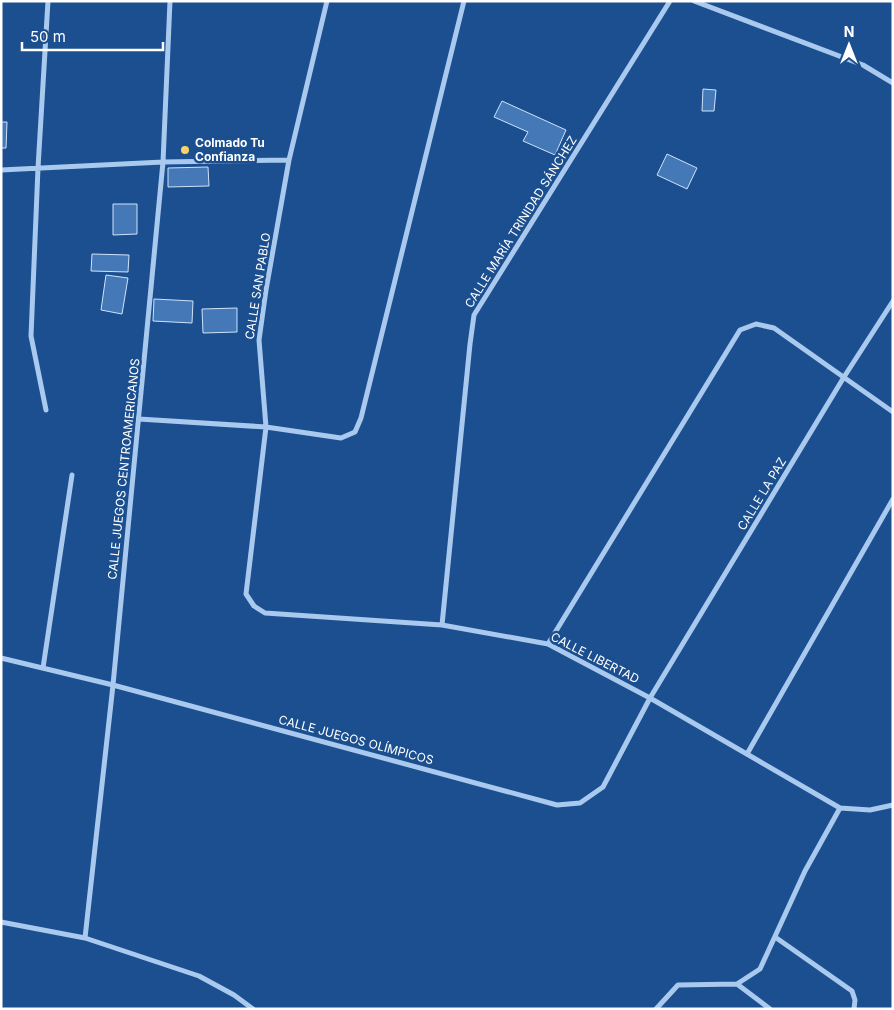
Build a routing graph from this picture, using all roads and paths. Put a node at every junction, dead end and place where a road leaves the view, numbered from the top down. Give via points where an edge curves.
1 (48, 1) edge
2 (170, 1) edge
3 (327, 1) edge
4 (464, 1) edge
5 (670, 1) edge
6 (694, 1) edge
7 (893, 83) edge
8 (290, 160) junction
9 (163, 162) junction
10 (38, 168) junction
11 (1, 170) edge
12 (893, 301) edge
13 (844, 377) junction
14 (46, 410) dead end
15 (893, 412) edge
16 (139, 419) junction
17 (266, 427) junction
18 (72, 475) dead end
19 (893, 499) edge
20 (254, 606) joint
21 (442, 625) junction
22 (548, 644) junction
23 (1, 658) edge
24 (43, 668) junction
25 (112, 685) junction
26 (650, 698) junction
27 (747, 754) junction
28 (893, 805) edge
29 (840, 808) junction
30 (1, 922) edge
31 (775, 937) junction
32 (85, 938) junction
33 (736, 984) junction
34 (252, 1009) edge
35 (656, 1009) edge
36 (770, 1009) edge
37 (854, 1009) edge

1 - 10 street
2 - 9 street, CALLE JUEGOS CENTROAMERICANOS
3 - 8 street, CALLE SAN PABLO
4 - 17 street via 355,432 340,438
5 - 21 street, CALLE MARÍA TRINIDAD SÁNCHEZ via 474,315
6 - 7 street via 863,66
8 - 9 street
8 - 17 street, CALLE SAN PABLO via 259,340
9 - 10 street
9 - 16 street, CALLE JUEGOS CENTROAMERICANOS
10 - 11 street
10 - 14 street via 31,336
12 - 13 street, CALLE LA PAZ
13 - 15 street
13 - 22 street via 774,328 756,324 740,330
13 - 26 street, CALLE LA PAZ
16 - 17 street
16 - 25 street, CALLE JUEGOS CENTROAMERICANOS
17 - 20 street, CALLE SAN PABLO via 246,594
18 - 24 street
19 - 27 street
20 - 21 street, CALLE LIBERTAD via 265,613
21 - 22 street, CALLE LIBERTAD
22 - 26 street, CALLE LIBERTAD
23 - 24 street, CALLE JUEGOS OLÍMPICOS
24 - 25 street, CALLE JUEGOS OLÍMPICOS
25 - 26 street, CALLE JUEGOS OLÍMPICOS via 557,805 580,803 603,787
25 - 32 street, CALLE JUEGOS CENTROAMERICANOS
26 - 27 street, CALLE LIBERTAD
27 - 29 street, CALLE LIBERTAD
28 - 29 street via 870,810
29 - 31 street via 805,871
30 - 32 street
31 - 33 street via 760,969
31 - 37 street via 852,991
32 - 34 street via 199,976
33 - 35 street via 678,985
33 - 36 street

